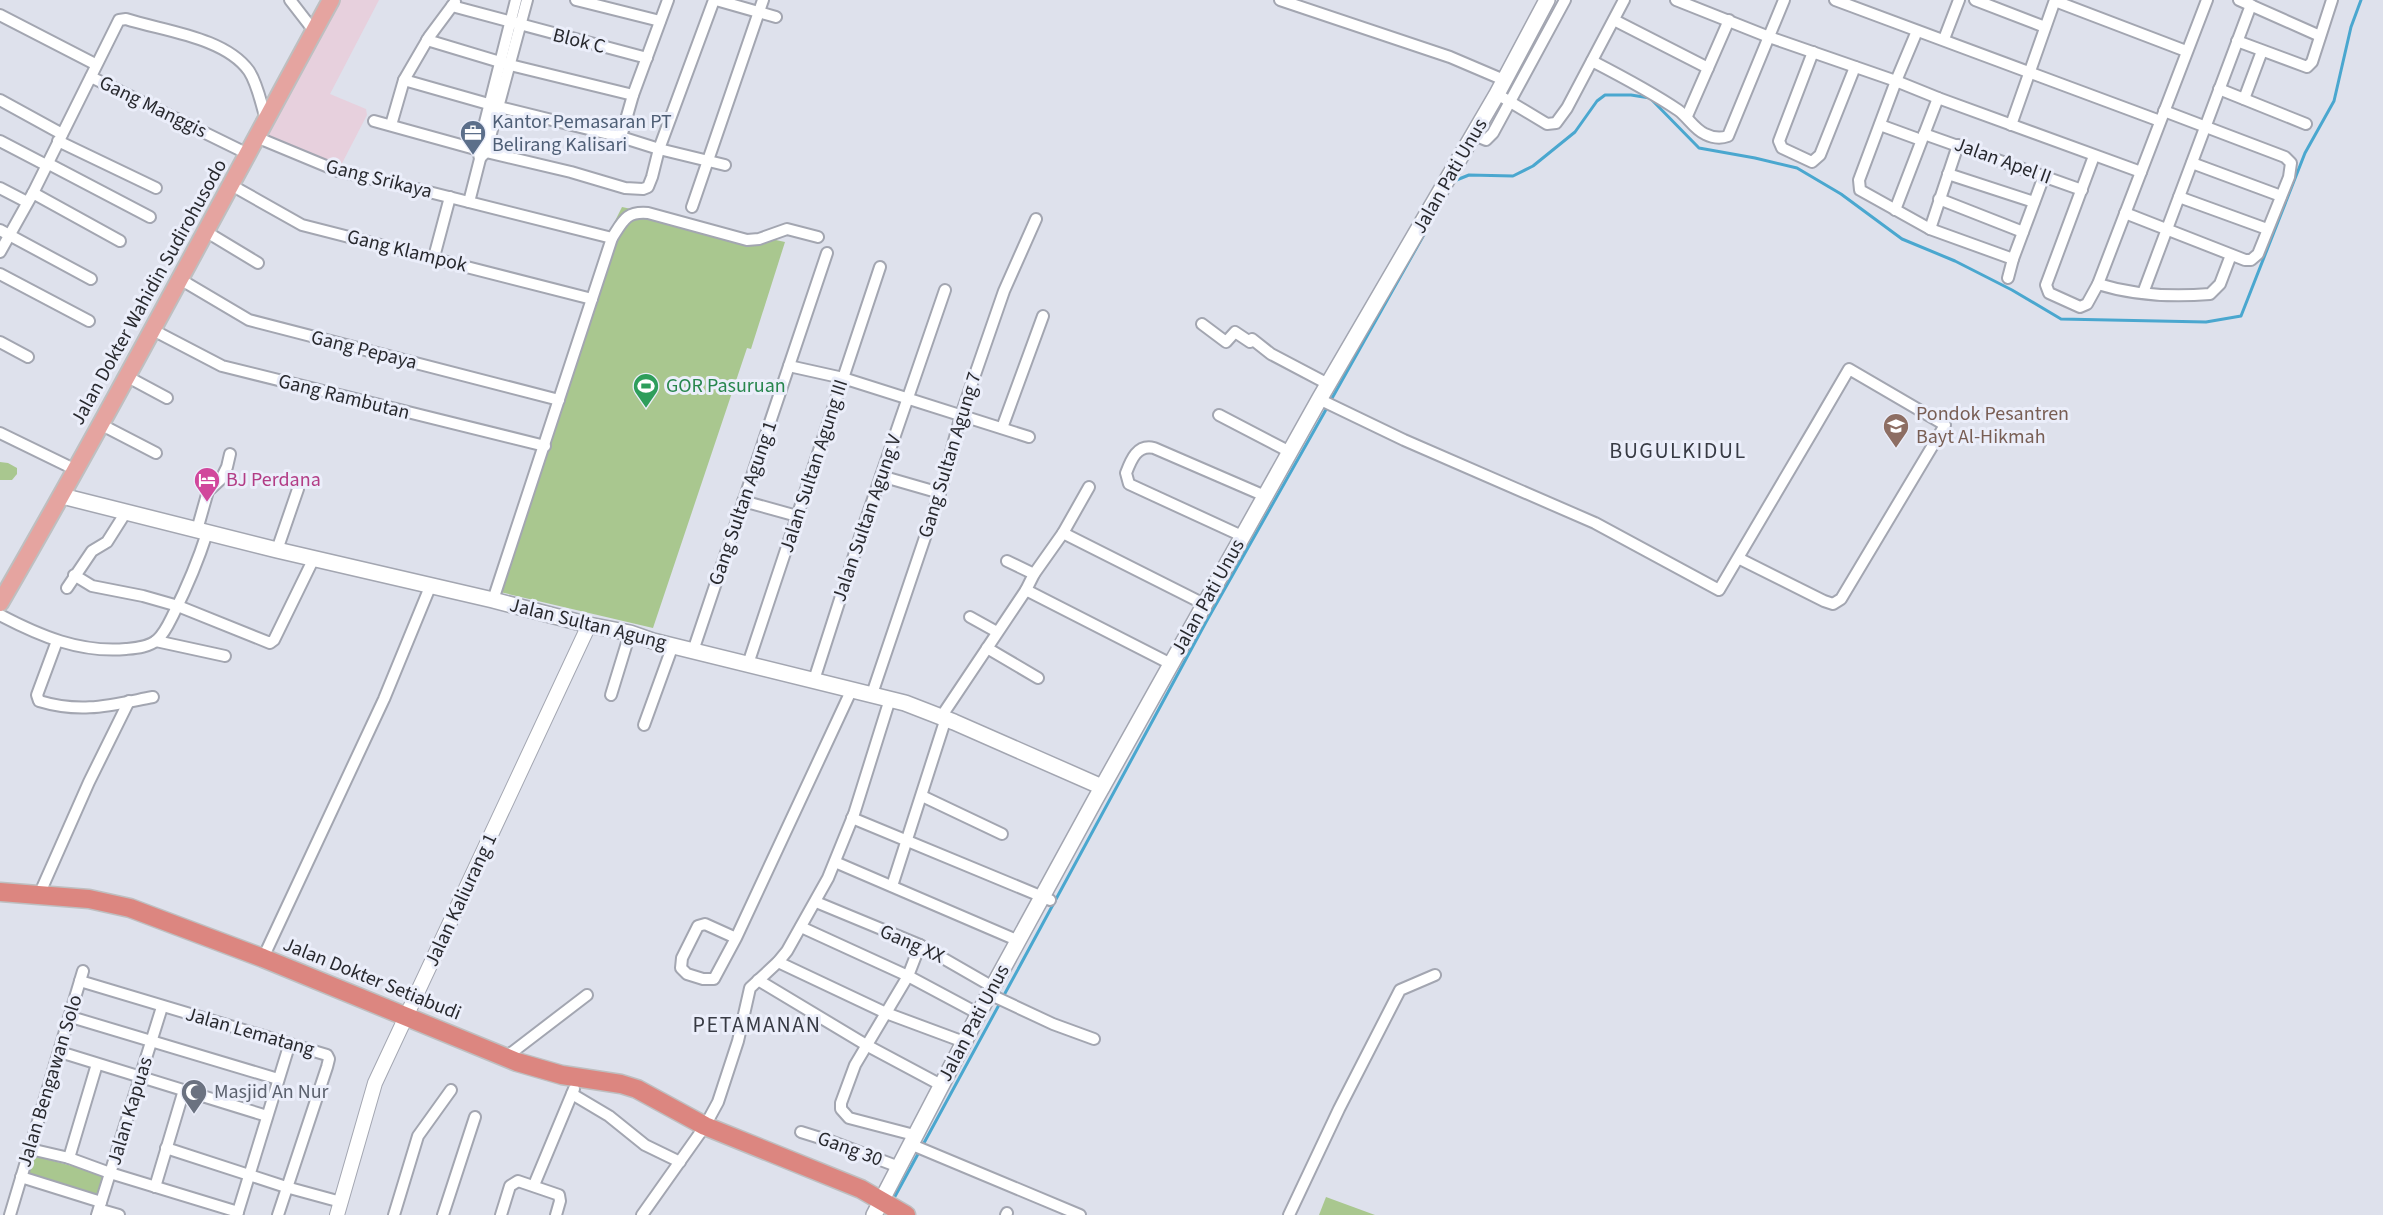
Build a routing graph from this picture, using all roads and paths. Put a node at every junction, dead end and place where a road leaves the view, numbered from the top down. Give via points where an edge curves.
1 (290, 0) edge
2 (332, 0) edge
3 (516, 0) edge
4 (527, 0) edge
5 (576, 0) edge
6 (668, 0) edge
7 (715, 0) edge
8 (763, 0) edge
9 (1281, 0) edge
10 (1547, 0) edge
11 (1565, 0) edge
12 (1624, 0) edge
13 (1676, 0) edge
14 (1784, 0) edge
15 (1835, 0) edge
16 (1959, 0) edge
17 (1975, 0) edge
18 (2207, 0) edge
19 (2239, 0) edge
20 (2332, 0) edge
21 (2055, 1) edge
22 (454, 3) edge
23 (2003, 5) edge
24 (2251, 5) junction
25 (759, 12) junction
26 (0, 15) edge
27 (776, 17) dead end
28 (1614, 20) junction
29 (1729, 20) junction
30 (660, 21) junction
31 (516, 25) junction
32 (2045, 27) junction
33 (315, 31) junction
34 (1917, 31) junction
35 (2320, 36) junction
36 (1769, 37) junction
37 (1944, 39) junction
38 (427, 40) junction
39 (2236, 41) junction
40 (2186, 51) junction
41 (2262, 51) junction
42 (1813, 52) junction
43 (647, 58) junction
44 (1592, 61) junction
45 (96, 64) junction
46 (505, 64) junction
47 (1855, 67) junction
48 (1708, 68) junction
49 (2029, 73) junction
50 (91, 77) junction
51 (404, 80) junction
52 (1504, 80) junction
53 (1896, 81) junction
54 (2219, 89) junction
55 (633, 95) junction
56 (1504, 98) junction
57 (1938, 98) junction
58 (2244, 99) junction
59 (0, 100) edge
60 (494, 105) junction
61 (1687, 116) junction
62 (2162, 116) junction
63 (266, 119) junction
64 (374, 122) dead end
65 (2306, 124) dead end
66 (391, 125) junction
67 (1880, 125) junction
68 (2011, 125) junction
69 (2205, 127) junction
70 (60, 137) junction
71 (256, 137) junction
72 (621, 137) junction
73 (1922, 137) junction
74 (0, 141) edge
75 (1958, 145) junction
76 (659, 149) junction
77 (248, 154) junction
78 (481, 154) junction
79 (2094, 156) junction
80 (708, 161) junction
81 (2192, 163) junction
82 (47, 164) junction
83 (725, 165) dead end
84 (2141, 172) junction
85 (1948, 174) junction
86 (2044, 176) junction
87 (231, 185) junction
88 (0, 188) edge
89 (156, 188) dead end
90 (2082, 190) junction
91 (2280, 196) junction
92 (30, 197) junction
93 (450, 197) junction
94 (2179, 197) junction
95 (1939, 199) junction
96 (469, 201) junction
97 (2034, 202) junction
98 (692, 207) dead end
99 (1895, 210) junction
100 (2125, 213) junction
101 (150, 217) dead end
102 (1036, 219) dead end
103 (1930, 229) junction
104 (2167, 229) junction
105 (2267, 230) junction
106 (205, 231) junction
107 (5, 232) edge
108 (2023, 232) junction
109 (607, 237) junction
110 (819, 237) dead end
111 (120, 241) dead end
112 (0, 252) edge
113 (827, 253) dead end
114 (2231, 255) junction
115 (434, 257) junction
116 (2013, 259) junction
117 (258, 262) dead end
118 (880, 267) dead end
119 (0, 274) edge
120 (178, 278) junction
121 (2008, 278) dead end
122 (90, 279) dead end
123 (2098, 284) junction
124 (945, 290) dead end
125 (2143, 293) junction
126 (588, 297) junction
127 (1043, 315) dead end
128 (89, 321) dead end
129 (1202, 324) dead end
130 (151, 329) junction
131 (0, 342) edge
132 (28, 357) dead end
133 (789, 366) junction
134 (126, 376) junction
135 (843, 378) junction
136 (1328, 384) junction
137 (167, 398) dead end
138 (554, 398) junction
139 (908, 400) junction
140 (1325, 402) junction
141 (961, 415) junction
142 (1219, 415) dead end
143 (100, 424) junction
144 (1002, 428) junction
145 (0, 433) edge
146 (1029, 437) dead end
147 (540, 445) junction
148 (1290, 452) junction
149 (156, 453) dead end
150 (230, 454) dead end
151 (76, 470) junction
152 (881, 476) junction
153 (1089, 487) dead end
154 (298, 489) dead end
155 (940, 493) junction
156 (62, 496) junction
157 (1265, 496) junction
158 (743, 501) junction
159 (126, 512) junction
160 (797, 516) junction
161 (202, 532) junction
162 (1063, 533) junction
163 (1242, 536) junction
164 (277, 550) junction
165 (314, 558) junction
166 (1738, 558) junction
167 (1007, 561) dead end
168 (1034, 574) junction
169 (74, 575) junction
170 (430, 587) junction
171 (67, 588) dead end
172 (1026, 590) junction
173 (493, 600) junction
174 (0, 603) edge
175 (1204, 604) junction
176 (178, 606) junction
177 (0, 615) edge
178 (970, 617) dead end
179 (589, 625) junction
180 (997, 632) junction
181 (630, 633) junction
182 (57, 641) junction
183 (156, 641) junction
184 (673, 645) junction
185 (987, 648) junction
186 (693, 651) junction
187 (225, 656) dead end
188 (748, 664) junction
189 (1171, 664) junction
190 (1038, 678) dead end
191 (814, 680) junction
192 (852, 689) junction
193 (872, 694) junction
194 (611, 695) dead end
195 (153, 697) dead end
196 (129, 701) junction
197 (897, 701) junction
198 (944, 718) junction
199 (644, 725) dead end
200 (1102, 787) junction
201 (922, 796) junction
202 (858, 821) junction
203 (1002, 834) dead end
204 (906, 841) junction
205 (840, 864) junction
206 (892, 886) junction
207 (0, 892) edge
208 (39, 895) junction
209 (1046, 898) junction
210 (821, 905) junction
211 (808, 930) junction
212 (736, 938) junction
213 (1019, 941) junction
214 (920, 945) junction
215 (262, 958) junction
216 (778, 963) junction
217 (1435, 975) dead end
218 (81, 976) joint
219 (908, 976) junction
220 (758, 980) junction
221 (587, 995) dead end
222 (997, 996) junction
223 (165, 1008) junction
224 (886, 1013) junction
225 (979, 1014) junction
226 (71, 1017) junction
227 (406, 1017) junction
228 (1094, 1039) dead end
229 (154, 1042) junction
230 (964, 1042) junction
231 (289, 1046) junction
232 (868, 1046) junction
233 (60, 1052) junction
234 (506, 1058) junction
235 (97, 1064) junction
236 (143, 1078) junction
237 (279, 1080) junction
238 (940, 1085) junction
239 (576, 1086) junction
240 (184, 1090) junction
241 (451, 1090) dead end
242 (267, 1116) junction
243 (475, 1117) dead end
244 (718, 1131) junction
245 (801, 1132) dead end
246 (914, 1143) junction
247 (166, 1148) junction
248 (30, 1149) junction
249 (69, 1158) junction
250 (680, 1162) junction
251 (899, 1167) junction
252 (113, 1174) junction
253 (249, 1174) junction
254 (21, 1178) junction
255 (534, 1185) junction
256 (155, 1187) junction
257 (286, 1187) junction
258 (339, 1208) edge
259 (888, 1208) edge
260 (102, 1211) edge
261 (237, 1214) edge
262 (10, 1215) edge
263 (120, 1215) edge
264 (278, 1215) edge
265 (394, 1215) edge
266 (443, 1215) edge
267 (501, 1215) edge
268 (556, 1215) edge
269 (642, 1215) edge
270 (1080, 1215) edge
271 (1289, 1215) edge

1 - 33 street
2 - 33 main road, Jalan Dokter Wahidin Sudirohusodo
3 - 31 street
4 - 31 street
5 - 30 street
6 - 30 street
7 - 25 street
7 - 76 street
8 - 25 street
9 - 52 street via 1450,57
10 - 52 main road, Jalan Pati Unus
11 - 56 street
12 - 28 street
13 - 29 street
14 - 36 street
15 - 34 street
16 - 37 street
17 - 23 street
18 - 40 street
19 - 24 street
20 - 35 street
21 - 32 street
21 - 40 street
22 - 31 street, Blok C
22 - 38 street
23 - 32 street
24 - 35 street
24 - 39 street
25 - 27 street
25 - 80 street
26 - 45 street, Gang Manggis
28 - 44 street
28 - 48 street
29 - 36 street
29 - 48 street
30 - 43 street
31 - 43 street, Blok C
31 - 46 street
32 - 49 street
33 - 63 main road, Jalan Dokter Wahidin Sudirohusodo
34 - 37 street
34 - 53 street
35 - 41 street via 2307,67
36 - 42 street
36 - 61 street via 1728,136 1714,138 1704,134
37 - 49 street
38 - 46 street
38 - 51 street
39 - 41 street
39 - 54 street
40 - 62 street
41 - 58 street
42 - 47 street
42 - 47 street via 1779,141 1782,148 1812,162 1821,155
43 - 55 street
44 - 56 street via 1556,123 1547,124
44 - 61 street
45 - 50 street
45 - 63 street via 114,26 126,18 212,44 228,52 250,73
46 - 55 street
46 - 60 street
47 - 53 street
48 - 61 street
49 - 62 street
49 - 68 street
50 - 70 street
50 - 77 street, Gang Manggis
51 - 60 street
51 - 66 street
52 - 56 main road, Jalan Pati Unus
53 - 57 street
53 - 67 street
54 - 58 street
54 - 69 street
55 - 72 street
56 - 136 main road, Jalan Pati Unus
57 - 68 street
57 - 73 street
58 - 65 street
59 - 70 street
60 - 72 street
60 - 78 street
62 - 69 street
62 - 84 street
63 - 71 main road, Jalan Dokter Wahidin Sudirohusodo
64 - 66 street
66 - 78 street
67 - 73 street, Jalan Apel II
67 - 99 street via 1858,185 1862,193
68 - 79 street
69 - 81 street
69 - 91 street via 2289,160 2292,170
70 - 82 street
70 - 89 street
71 - 77 main road, Jalan Dokter Wahidin Sudirohusodo
71 - 93 street, Gang Srikaya via 329,168
72 - 76 street
73 - 75 street, Jalan Apel II
73 - 99 street
74 - 82 street
75 - 85 street
75 - 86 street, Jalan Apel II
76 - 78 street via 648,187 636,190
76 - 80 street
77 - 87 main road, Jalan Dokter Wahidin Sudirohusodo
78 - 96 street
79 - 84 street
79 - 90 street
80 - 83 street
80 - 98 street
81 - 91 street
81 - 94 street
82 - 92 street
82 - 101 street
84 - 100 street
85 - 95 street
85 - 97 street
86 - 90 street, Jalan Apel II
86 - 97 street
87 - 106 main road, Jalan Dokter Wahidin Sudirohusodo
87 - 115 street, Gang Klampok via 299,223
88 - 92 street
90 - 123 street via 2046,288 2080,307 2087,304
91 - 105 street
92 - 107 street
92 - 111 street
93 - 96 street, Gang Srikaya
93 - 115 street
94 - 104 street
94 - 105 street
95 - 103 street
95 - 108 street
96 - 109 street, Gang Srikaya
97 - 108 street
99 - 103 street
100 - 104 street
100 - 123 street
102 - 141 street, Gang Sultan Agung 7 via 1004,291
103 - 116 street
104 - 114 street
104 - 125 street
105 - 114 street via 2254,259
106 - 117 street
106 - 120 main road, Jalan Dokter Wahidin Sudirohusodo
107 - 112 street
107 - 122 street
108 - 116 street
109 - 110 street via 637,212 747,240 787,229
109 - 126 street
113 - 133 street, Gang Sultan Agung 1
114 - 125 street via 2220,284 2210,294
115 - 126 street, Gang Klampok
116 - 121 street
118 - 135 street, Jalan Sultan Agung III
119 - 128 street
120 - 130 main road, Jalan Dokter Wahidin Sudirohusodo
120 - 138 street, Gang Pepaya via 246,318
123 - 125 street
124 - 139 street, Jalan Sultan Agung V
126 - 138 street
127 - 144 street
129 - 136 street via 1226,342 1235,332 1250,342 1252,339 1271,354
130 - 134 main road, Jalan Dokter Wahidin Sudirohusodo
130 - 147 street, Gang Rambutan via 219,364
131 - 132 street
133 - 135 street
133 - 158 street, Gang Sultan Agung 1
134 - 137 street
134 - 143 main road, Jalan Dokter Wahidin Sudirohusodo
135 - 139 street
135 - 160 street, Jalan Sultan Agung III
136 - 140 main road, Jalan Pati Unus
138 - 147 street
139 - 141 street
139 - 152 street, Jalan Sultan Agung V
140 - 148 main road, Jalan Pati Unus
140 - 166 street via 1595,523 1719,590
141 - 144 street
141 - 155 street, Gang Sultan Agung 7
142 - 148 street
143 - 149 street
143 - 151 main road, Jalan Dokter Wahidin Sudirohusodo
144 - 146 street
145 - 151 street
147 - 173 street
148 - 157 main road, Jalan Pati Unus
150 - 161 street via 221,479 208,491
151 - 156 main road, Jalan Dokter Wahidin Sudirohusodo
152 - 155 street
152 - 191 street, Jalan Sultan Agung V
153 - 162 street
154 - 164 street
155 - 193 street, Gang Sultan Agung 7
156 - 159 main road, Jalan Sultan Agung
156 - 174 main road, Jalan Dokter Wahidin Sudirohusodo
157 - 163 main road, Jalan Pati Unus
157 - 163 street via 1154,448 1137,451 1126,473 1129,484
158 - 160 street
158 - 186 street, Gang Sultan Agung 1
159 - 161 main road, Jalan Sultan Agung
159 - 169 street via 107,542 94,549
160 - 188 street, Jalan Sultan Agung III
161 - 164 main road, Jalan Sultan Agung
161 - 176 street via 191,580
162 - 168 street
162 - 175 street
163 - 175 main road, Jalan Pati Unus
164 - 165 main road, Jalan Sultan Agung
165 - 170 main road, Jalan Sultan Agung
165 - 176 street via 270,643
166 - 166 street via 1849,369 1945,425 1840,599 1833,604
167 - 168 street
168 - 172 street
169 - 171 street
169 - 176 street via 92,586
170 - 173 main road, Jalan Sultan Agung
170 - 215 street via 384,699
172 - 180 street
172 - 189 street
173 - 179 main road, Jalan Sultan Agung
175 - 189 main road, Jalan Pati Unus
176 - 183 street
177 - 182 street
178 - 180 street
179 - 181 main road, Jalan Sultan Agung
179 - 227 street, Jalan Kaliurang 1
180 - 185 street
181 - 184 main road, Jalan Sultan Agung
181 - 194 street
182 - 183 street via 92,649 138,648
182 - 196 street via 37,700 85,708
183 - 187 street
184 - 186 main road, Jalan Sultan Agung
184 - 199 street
185 - 190 street
185 - 198 street
186 - 188 main road, Jalan Sultan Agung
188 - 191 main road, Jalan Sultan Agung
189 - 200 main road, Jalan Pati Unus
191 - 192 main road, Jalan Sultan Agung
192 - 193 main road, Jalan Sultan Agung
192 - 212 street
193 - 197 main road, Jalan Sultan Agung
195 - 196 street
196 - 208 street
197 - 198 main road, Jalan Sultan Agung
197 - 202 street
198 - 200 main road, Jalan Sultan Agung
198 - 201 street
200 - 209 main road, Jalan Pati Unus
201 - 203 street
201 - 204 street
202 - 204 street
202 - 205 street
204 - 206 street
204 - 209 street
205 - 206 street
205 - 210 street
206 - 213 street
207 - 208 highway, Jalan Dokter Setiabudi
208 - 215 highway, Jalan Dokter Setiabudi via 89,899 130,908
209 - 213 main road, Jalan Pati Unus
210 - 211 street
210 - 214 street, Gang XX
211 - 216 street
211 - 219 street
212 - 212 street via 705,924 698,926 682,957 681,968 687,974 714,979
213 - 222 main road, Jalan Pati Unus
214 - 219 street
214 - 222 street, Gang XX
215 - 227 highway, Jalan Dokter Setiabudi
216 - 220 street
216 - 224 street
217 - 271 street via 1400,990
218 - 223 street, Jalan Lematang
218 - 226 street, Jalan Bengawan Solo
219 - 224 street
219 - 225 street
220 - 232 street
220 - 244 street via 748,994 718,1102
221 - 234 street
222 - 225 main road, Jalan Pati Unus
222 - 228 street, Gang XX
223 - 229 street, Jalan Kapuas
223 - 231 street, Jalan Lematang
224 - 230 street
224 - 232 street
225 - 230 main road, Jalan Pati Unus
226 - 229 street
226 - 233 street, Jalan Bengawan Solo
227 - 234 highway, Jalan Dokter Setiabudi
227 - 258 street, Jalan Kaliurang 1 via 375,1083
229 - 236 street, Jalan Kapuas
229 - 237 street
230 - 238 main road, Jalan Pati Unus
231 - 237 street
231 - 257 street, Jalan Lematang via 321,1053 329,1059
232 - 238 street
232 - 246 street via 855,1065 841,1109 849,1118
233 - 235 street
233 - 248 street, Jalan Bengawan Solo
234 - 239 highway, Jalan Dokter Setiabudi
235 - 236 street
235 - 249 street
236 - 240 street
236 - 252 street, Jalan Kapuas
237 - 242 street
238 - 246 main road, Jalan Pati Unus
239 - 244 highway, Jalan Dokter Setiabudi via 621,1084 637,1089
239 - 250 street via 645,1145
239 - 255 street
240 - 242 street
240 - 247 street
241 - 265 street via 417,1136
242 - 253 street
243 - 266 street
244 - 250 street
244 - 259 highway, Jalan Dokter Setiabudi via 861,1189
245 - 251 street, Gang 30
246 - 251 main road, Jalan Pati Unus
246 - 270 street via 931,1154
247 - 253 street
247 - 256 street
248 - 249 street
248 - 254 street, Jalan Bengawan Solo
249 - 252 street
250 - 269 street
251 - 259 main road, Jalan Pati Unus
252 - 256 street
252 - 260 street, Jalan Kapuas
253 - 257 street
253 - 261 street
254 - 260 street
254 - 262 street, Jalan Bengawan Solo
255 - 267 street via 513,1182
255 - 268 street via 559,1195
256 - 261 street
257 - 258 street
257 - 264 street
260 - 263 street

